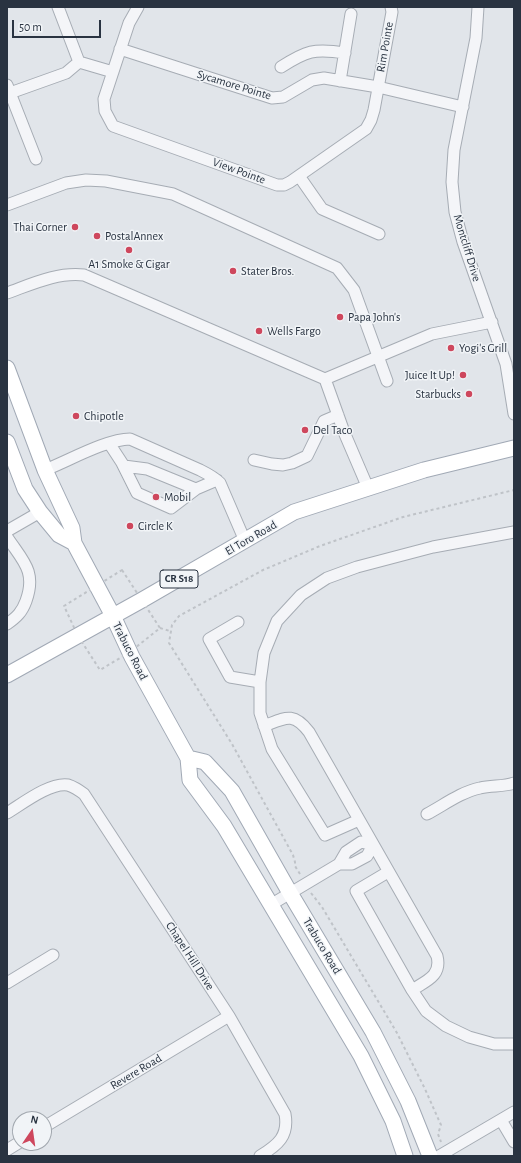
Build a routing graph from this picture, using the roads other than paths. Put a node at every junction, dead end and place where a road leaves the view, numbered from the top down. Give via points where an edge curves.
1 (58, 7) edge
2 (138, 7) edge
3 (391, 7) edge
4 (478, 7) edge
5 (352, 14) dead end
6 (120, 49) junction
7 (345, 53) junction
8 (79, 62) junction
9 (281, 67) dead end
10 (113, 72) junction
11 (340, 81) junction
12 (378, 87) junction
13 (9, 89) edge
14 (463, 107) junction
15 (36, 159) dead end
16 (299, 176) junction
17 (7, 205) edge
18 (379, 234) dead end
19 (7, 292) edge
20 (492, 322) junction
21 (378, 356) junction
22 (7, 368) edge
23 (325, 379) junction
24 (387, 381) dead end
25 (514, 414) edge
26 (338, 415) junction
27 (7, 442) edge
28 (109, 443) junction
29 (514, 448) edge
30 (254, 460) dead end
31 (122, 463) junction
32 (45, 470) junction
33 (217, 480) junction
34 (368, 488) junction
35 (196, 489) junction
36 (40, 512) junction
37 (7, 531) edge
38 (514, 532) edge
39 (7, 537) edge
40 (245, 542) junction
41 (74, 543) junction
42 (113, 616) junction
43 (238, 622) dead end
44 (7, 624) edge
45 (7, 674) edge
46 (260, 682) junction
47 (264, 726) junction
48 (188, 758) junction
49 (514, 782) edge
50 (7, 813) edge
51 (427, 814) dead end
52 (359, 820) junction
53 (372, 845) junction
54 (388, 872) junction
55 (290, 893) junction
56 (272, 904) junction
57 (53, 955) dead end
58 (7, 983) edge
59 (412, 990) junction
60 (229, 1016) junction
61 (514, 1044) edge
62 (514, 1112) edge
63 (501, 1120) junction
64 (52, 1122) edge
65 (514, 1142) edge
66 (260, 1156) edge
67 (405, 1156) edge
68 (430, 1156) edge
69 (439, 1156) edge

1 - 8 street
2 - 6 street via 128,23
3 - 12 street, Rim Pointe
4 - 14 street, Montcliff Drive via 476,38
5 - 7 street
6 - 10 street
6 - 11 street, Sycamore Pointe via 272,98 286,96 318,78
7 - 9 street via 327,50 302,54
7 - 11 street
8 - 10 street
8 - 13 street via 66,73
10 - 16 street, View Pointe via 104,99 105,110 113,126 277,185 284,185
11 - 12 street, Sycamore Pointe
12 - 14 street, Sycamore Pointe
12 - 16 street, View Pointe via 374,110 366,129
13 - 15 street
14 - 20 street, Montcliff Drive via 454,150 452,182 455,212
16 - 18 street via 322,209
17 - 21 street via 66,183 86,180 106,181 173,194 337,268 354,290
19 - 23 street via 57,275 84,275
20 - 21 street via 432,334
20 - 25 street, Montcliff Drive via 506,364
21 - 23 street
21 - 24 street
22 - 32 main road, Trabuco Road
23 - 26 street
26 - 30 street via 324,421 307,456 283,465
26 - 34 street
27 - 36 main road via 25,489
28 - 31 street
28 - 32 street
28 - 33 street via 130,439 210,474
29 - 34 main road, El Toro Road / CR S18 via 424,470
31 - 35 street via 124,466 147,469
31 - 35 street via 137,493 170,508
32 - 41 main road, Trabuco Road via 72,528
33 - 35 street
33 - 40 street
34 - 40 main road, El Toro Road / CR S18 via 294,512
36 - 37 street
36 - 41 main road via 59,535
38 - 46 street via 433,547 327,578 301,594 277,621 264,653
39 - 44 street via 28,569 31,581 23,610
40 - 42 main road, El Toro Road / CR S18
41 - 42 main road, Trabuco Road
42 - 45 main road, El Toro Road / CR S18
42 - 48 main road, Trabuco Road via 132,657
43 - 46 street via 209,639 230,677
46 - 47 street via 260,713
47 - 52 street via 288,718 296,718 303,724
47 - 52 street via 272,749 325,835
48 - 55 main road, Trabuco Road via 205,762 232,791
48 - 56 main road, Trabuco Road via 190,780 224,826
49 - 51 street via 473,790
50 - 60 street, Chapel Hill Drive via 58,786 68,786 84,794
52 - 53 street
53 - 54 street
53 - 55 street via 361,842 346,852 340,864
54 - 59 street via 437,956 438,968 431,979
54 - 59 street via 356,891
55 - 56 street
55 - 68 main road, Trabuco Road via 373,1032 408,1101
56 - 67 main road, Trabuco Road via 361,1056 393,1121
57 - 58 street
59 - 61 street via 426,1011 446,1026 469,1038 494,1044
60 - 64 street, Revere Road
60 - 66 street, Chapel Hill Drive via 285,1114 286,1131 281,1140
62 - 63 street
63 - 65 street
63 - 69 street

